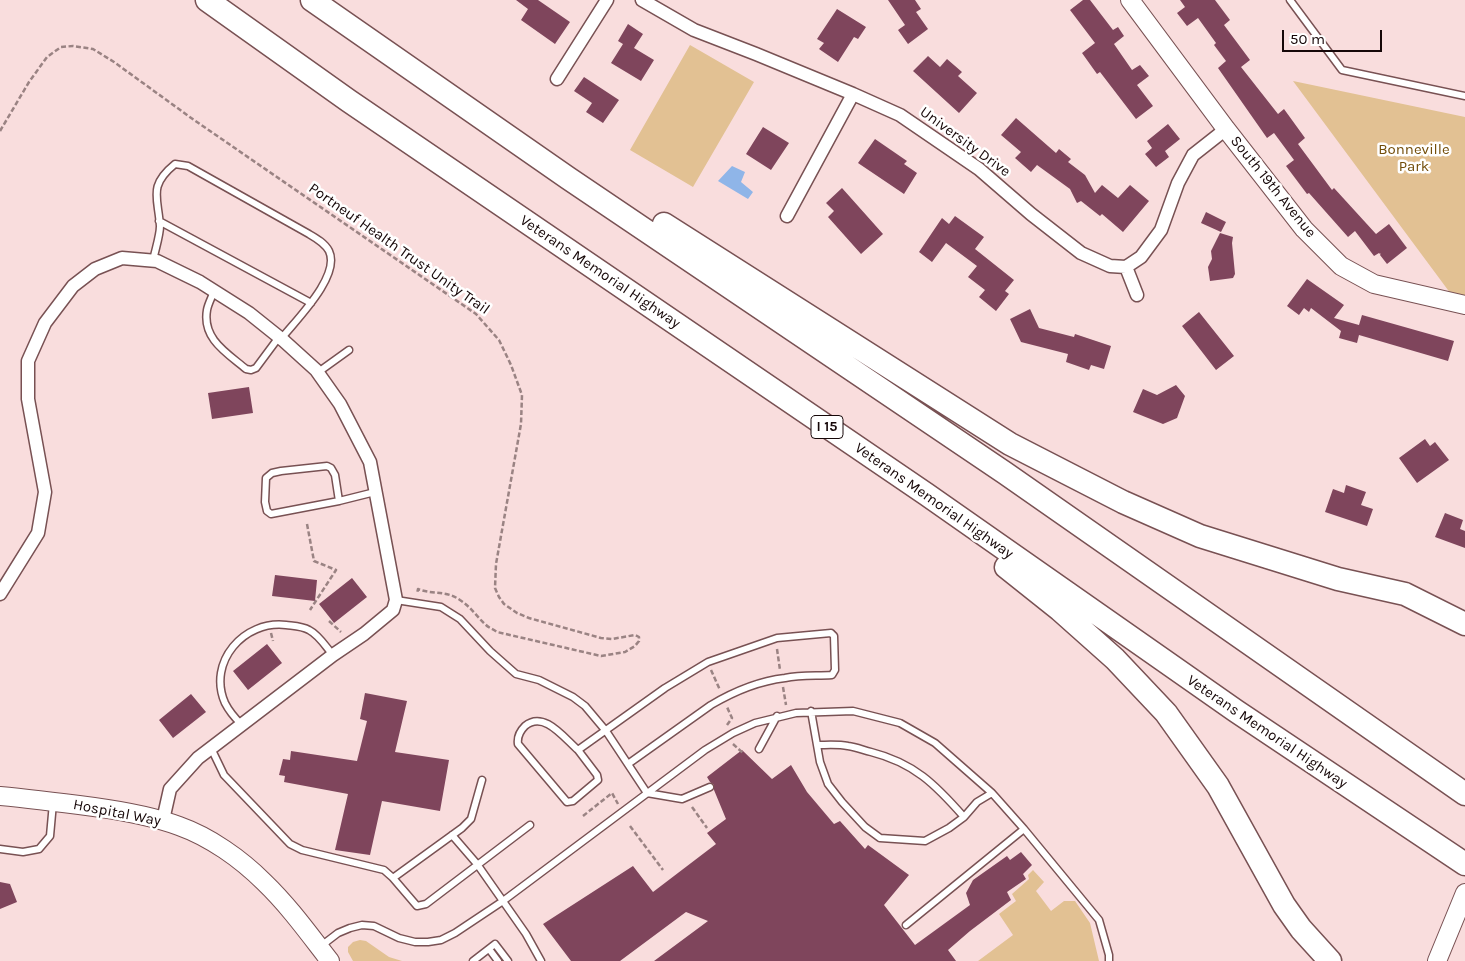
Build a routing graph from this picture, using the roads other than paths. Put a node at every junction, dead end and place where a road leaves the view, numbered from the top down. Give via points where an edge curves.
1 (207, 0) edge
2 (312, 0) edge
3 (607, 0) edge
4 (642, 0) edge
5 (1130, 0) edge
6 (1290, 0) edge
7 (557, 79) dead end
8 (853, 94) junction
9 (1465, 96) edge
10 (1226, 129) junction
11 (568, 178) junction
12 (787, 216) dead end
13 (159, 221) junction
14 (153, 261) junction
15 (1126, 267) junction
16 (214, 291) junction
17 (1137, 295) dead end
18 (310, 303) junction
19 (1465, 305) edge
20 (280, 338) junction
21 (349, 350) dead end
22 (317, 373) junction
23 (375, 492) junction
24 (926, 494) junction
25 (339, 501) junction
26 (0, 594) edge
27 (1405, 594) junction
28 (396, 600) junction
29 (1465, 610) edge
30 (1465, 624) edge
31 (333, 655) junction
32 (811, 711) junction
33 (777, 716) junction
34 (241, 724) junction
35 (606, 731) junction
36 (817, 745) junction
37 (211, 748) junction
38 (759, 749) dead end
39 (578, 750) junction
40 (628, 764) junction
41 (482, 780) dead end
42 (710, 787) dead end
43 (647, 793) junction
44 (1464, 793) edge
45 (992, 794) junction
46 (0, 796) edge
47 (53, 802) junction
48 (964, 817) junction
49 (164, 820) junction
50 (530, 825) dead end
51 (1024, 829) junction
52 (452, 835) junction
53 (0, 849) edge
54 (1456, 858) edge
55 (477, 864) junction
56 (393, 878) junction
57 (1465, 893) edge
58 (503, 901) junction
59 (906, 925) dead end
60 (489, 949) junction
61 (325, 954) edge
62 (539, 960) edge
63 (473, 961) edge
64 (498, 961) edge
65 (508, 961) edge
66 (1109, 961) edge
67 (1330, 961) edge
68 (1437, 961) edge

1 - 24 highway, Veterans Memorial Highway / I 15 via 349,101
2 - 11 highway
3 - 7 street
4 - 8 street, University Drive via 694,30
5 - 10 street, South 19th Avenue
6 - 9 lane via 1342,70
8 - 12 street
8 - 15 street, University Drive via 900,115 979,169 1081,253 1110,266
10 - 15 street via 1193,155 1178,183 1161,230 1141,257
10 - 19 street, South 19th Avenue via 1304,229 1341,266 1374,284
11 - 27 highway via 601,185 1010,444 1123,502 1200,536 1338,579
11 - 44 highway via 1014,479
13 - 14 lane
13 - 18 lane
13 - 18 lane via 156,197 159,182 175,164 188,166 322,242 329,251 332,264 328,278
14 - 16 street
14 - 26 street via 122,258 95,269 73,286 45,323 28,360 28,399 45,492 38,533
15 - 17 street
16 - 20 street
16 - 20 lane via 207,310 210,336 246,369 256,368
18 - 20 lane
20 - 22 street
21 - 22 lane
22 - 23 street via 340,404 370,462
23 - 25 lane
23 - 28 street
24 - 54 highway, Veterans Memorial Highway / I 15 via 1236,711
24 - 67 highway via 1002,564 1115,659 1166,713 1218,786 1284,905
25 - 25 lane via 272,514 267,511 265,502 266,478 281,471 327,466 335,475
27 - 29 highway
27 - 30 highway
28 - 31 street via 393,610
28 - 35 lane via 441,607 460,619 516,674 539,680 573,697
31 - 34 street
31 - 34 lane via 316,635 301,627 276,624 248,632 232,646 223,663 220,685 228,709
32 - 33 lane
32 - 36 lane
32 - 45 lane via 853,711 900,723 934,742
33 - 38 lane
33 - 43 lane via 733,733
34 - 37 street
35 - 39 lane
35 - 40 lane
35 - 40 lane via 665,688 708,662 777,638 831,633 834,636 835,670 832,675 784,678 755,684 711,705
36 - 48 lane via 848,746 887,756 910,767 929,781
36 - 48 lane via 828,784 880,838 925,841
37 - 49 street via 170,789
37 - 56 lane via 224,775 290,844 302,850 384,870
39 - 39 lane via 598,780 573,801 567,802 517,739 522,729 538,720 546,722
40 - 43 lane
41 - 52 lane via 471,819
42 - 43 lane via 682,799
43 - 58 lane
45 - 48 lane via 977,802
45 - 51 lane
46 - 47 street, Hospital Way
47 - 49 street, Hospital Way
47 - 53 lane via 50,836 39,849 23,852
49 - 61 street, Hospital Way via 196,833 232,854 263,881
50 - 55 lane
51 - 59 lane
51 - 66 lane via 1099,920
52 - 55 lane
52 - 56 lane
55 - 56 lane via 426,904 417,906
55 - 58 lane
57 - 68 street
58 - 61 lane via 442,940 415,942 374,926 362,925 338,934
58 - 62 lane
60 - 63 lane
60 - 64 lane
60 - 65 lane via 495,944

